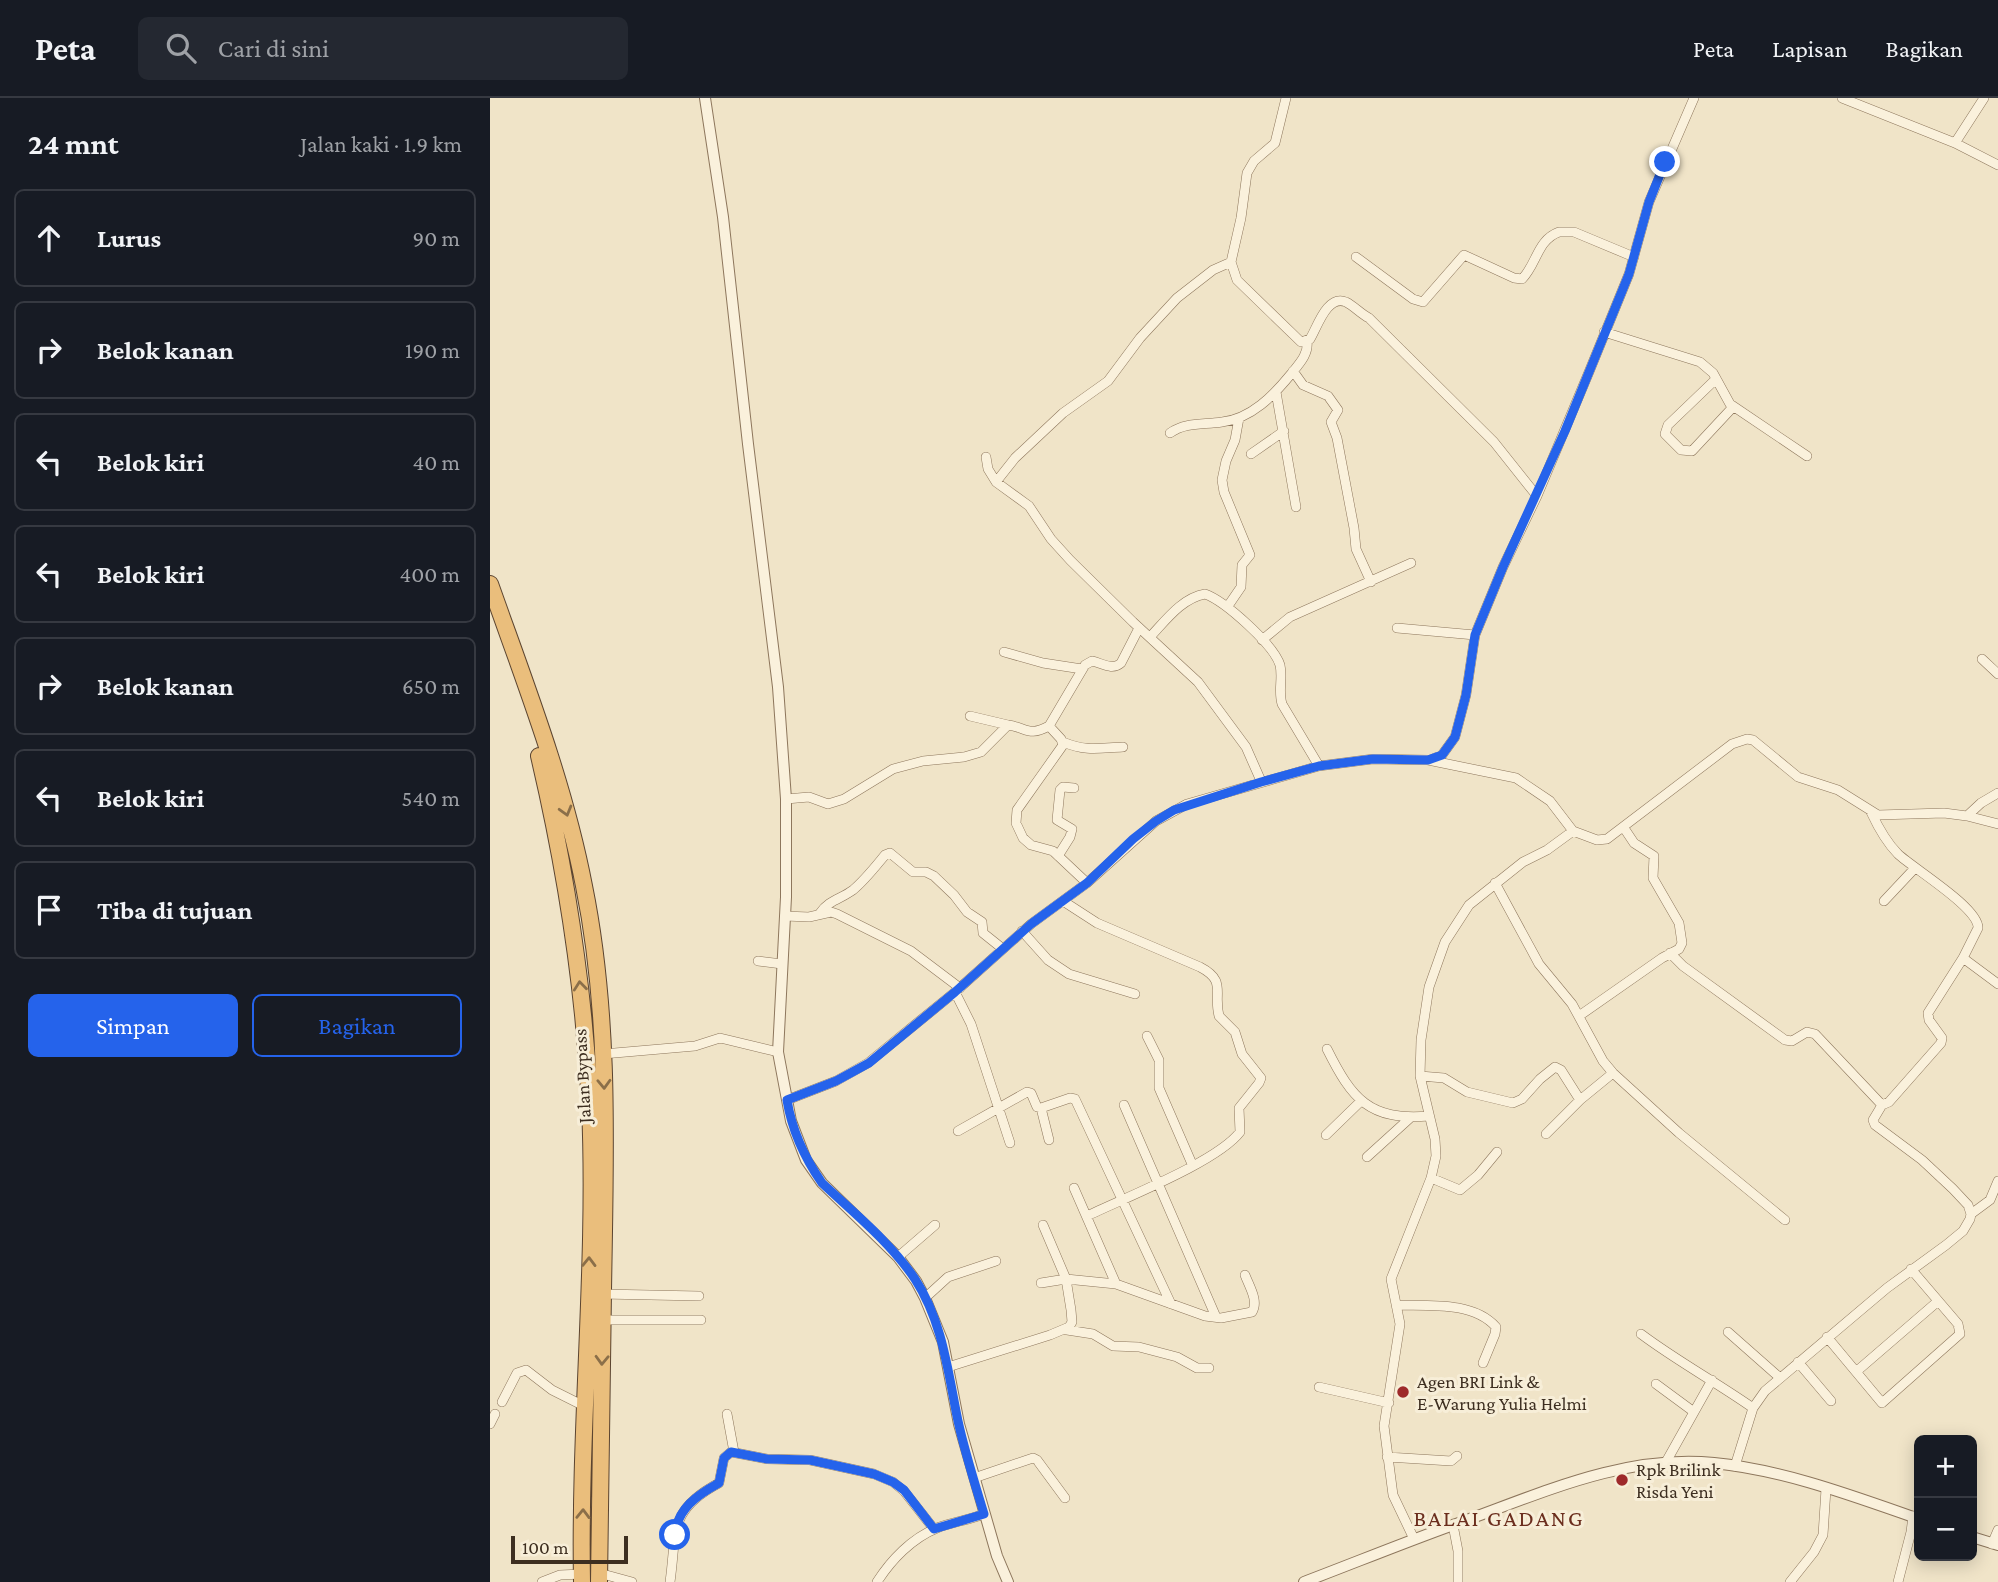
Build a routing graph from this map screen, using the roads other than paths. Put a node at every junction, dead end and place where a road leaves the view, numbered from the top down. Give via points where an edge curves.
1 (705, 98) edge
2 (1286, 98) edge
3 (1694, 98) edge
4 (1842, 98) edge
5 (1984, 98) edge
6 (1955, 143) junction
7 (1998, 165) edge
8 (1356, 257) dead end
9 (1634, 257) junction
10 (1231, 262) junction
11 (1604, 332) junction
12 (1307, 341) junction
13 (1293, 371) junction
14 (1716, 379) junction
15 (1276, 392) junction
16 (1734, 407) junction
17 (1239, 418) junction
18 (1284, 431) junction
19 (1170, 433) dead end
20 (1251, 454) dead end
21 (1807, 456) dead end
22 (986, 457) dead end
23 (996, 482) junction
24 (1537, 496) junction
25 (1296, 507) dead end
26 (1411, 563) dead end
27 (1371, 582) junction
28 (490, 584) edge
29 (1228, 606) junction
30 (490, 616) edge
31 (1139, 628) junction
32 (1397, 628) dead end
33 (1475, 635) junction
34 (1150, 637) junction
35 (1262, 640) junction
36 (1004, 652) dead end
37 (1982, 659) dead end
38 (1082, 669) junction
39 (1998, 674) edge
40 (970, 716) dead end
41 (1008, 726) junction
42 (1049, 726) junction
43 (1063, 742) junction
44 (1123, 747) dead end
45 (1428, 760) junction
46 (1319, 766) junction
47 (1261, 782) junction
48 (1074, 788) dead end
49 (1998, 793) edge
50 (786, 799) junction
51 (1871, 812) junction
52 (1967, 816) junction
53 (1998, 824) edge
54 (1624, 828) junction
55 (1573, 831) junction
56 (1058, 856) junction
57 (1915, 868) junction
58 (1087, 883) junction
59 (1495, 883) junction
60 (1063, 901) junction
61 (1884, 901) dead end
62 (820, 913) junction
63 (785, 916) junction
64 (1022, 931) junction
65 (1003, 949) junction
66 (1670, 953) junction
67 (1963, 958) junction
68 (758, 961) dead end
69 (782, 964) junction
70 (1998, 984) edge
71 (957, 990) junction
72 (1135, 994) dead end
73 (1579, 1016) junction
74 (1147, 1036) dead end
75 (1327, 1049) dead end
76 (778, 1052) junction
77 (603, 1054) junction
78 (1613, 1073) junction
79 (1420, 1076) junction
80 (787, 1100) junction
81 (1580, 1100) junction
82 (1361, 1101) junction
83 (1124, 1105) dead end
84 (1882, 1105) junction
85 (998, 1107) junction
86 (1041, 1108) junction
87 (1429, 1116) junction
88 (1410, 1118) junction
89 (958, 1131) dead end
90 (1546, 1134) dead end
91 (1326, 1135) dead end
92 (1049, 1140) dead end
93 (1010, 1143) dead end
94 (1496, 1152) dead end
95 (1367, 1157) dead end
96 (1192, 1164) junction
97 (599, 1177) junction
98 (1431, 1178) junction
99 (1998, 1181) edge
100 (1156, 1182) junction
101 (1074, 1188) dead end
102 (1123, 1198) junction
103 (1971, 1214) junction
104 (1087, 1216) junction
105 (1785, 1220) dead end
106 (1043, 1224) dead end
107 (935, 1225) dead end
108 (898, 1257) junction
109 (996, 1261) dead end
110 (1911, 1269) junction
111 (1245, 1275) dead end
112 (1066, 1279) junction
113 (1041, 1283) dead end
114 (1116, 1284) junction
115 (603, 1294) junction
116 (699, 1296) dead end
117 (925, 1298) junction
118 (1937, 1303) junction
119 (1171, 1304) junction
120 (1397, 1305) junction
121 (1216, 1317) junction
122 (603, 1320) junction
123 (701, 1320) dead end
124 (1067, 1330) junction
125 (1728, 1332) dead end
126 (1641, 1334) dead end
127 (1828, 1337) junction
128 (1798, 1362) junction
129 (1483, 1363) dead end
130 (948, 1367) junction
131 (1209, 1368) dead end
132 (1857, 1371) junction
133 (1779, 1377) junction
134 (1712, 1380) junction
135 (1656, 1384) dead end
136 (1319, 1387) dead end
137 (1831, 1401) dead end
138 (502, 1402) dead end
139 (1389, 1403) junction
140 (584, 1406) junction
141 (1753, 1408) junction
142 (1694, 1412) junction
143 (495, 1414) dead end
144 (727, 1414) dead end
145 (490, 1424) edge
146 (734, 1452) junction
147 (1457, 1456) dead end
148 (1387, 1457) junction
149 (1666, 1462) junction
150 (1735, 1466) junction
151 (974, 1478) junction
152 (1826, 1489) junction
153 (1065, 1498) dead end
154 (984, 1514) junction
155 (1914, 1517) edge
156 (1914, 1524) edge
157 (1453, 1525) junction
158 (934, 1529) junction
159 (1998, 1530) edge
160 (1977, 1538) edge
161 (1414, 1539) junction
162 (1995, 1545) edge
163 (582, 1578) edge
164 (599, 1578) edge
165 (1456, 1580) edge
166 (542, 1582) edge
167 (632, 1582) edge
168 (670, 1582) edge
169 (877, 1582) edge
170 (1008, 1582) edge
171 (1304, 1582) edge
172 (1790, 1582) edge
173 (1898, 1582) edge

1 - 50 street via 771,619
2 - 10 street via 1275,143 1247,173
3 - 9 street via 1649,202
4 - 6 street
5 - 6 street
6 - 7 street
8 - 9 street via 1423,302 1464,255 1522,279 1542,245 1559,232 1574,232
9 - 11 street
10 - 12 street via 1237,280 1262,306 1298,340
10 - 23 street via 1177,298 1108,381 1054,421
11 - 14 street via 1700,362
11 - 24 street
12 - 13 street via 1307,350
12 - 24 street via 1334,302 1345,302 1369,318 1494,442
13 - 15 street
13 - 27 street via 1303,385 1328,396 1338,410 1331,422 1356,549
14 - 16 street
14 - 16 street via 1668,425 1665,434 1681,450 1692,451
15 - 17 street
15 - 18 street
16 - 21 street
17 - 19 street via 1197,423
17 - 29 street via 1222,480 1251,555 1242,565 1241,587
18 - 20 street
18 - 25 street
22 - 23 street
23 - 31 street via 1029,506 1051,539
24 - 33 street
26 - 27 street
27 - 35 street via 1290,617
28 -> 77 highway, Jalan Bypass via 570,821 585,888
29 - 34 street via 1205,594 1195,596
29 - 35 street
97 -> 30 highway, Jalan Bypass via 565,878 539,756
31 - 34 street
31 - 38 street via 1118,666 1092,661
32 - 33 street
33 - 45 street via 1455,737 1442,755
34 - 47 street via 1198,682 1246,747
35 - 46 street via 1281,668 1282,704
36 - 38 street
37 - 39 street
38 - 42 street
40 - 41 street
41 - 42 street via 1033,733
41 - 50 street via 981,752 893,769 844,799 828,804 809,797
42 - 43 street
43 - 44 street via 1080,749
43 - 56 street via 1015,817 1018,830 1031,845
45 - 46 street via 1373,759
45 - 55 street via 1516,778 1550,801
46 - 47 street
47 - 58 street via 1174,810 1133,839
48 - 56 street via 1060,790 1057,820 1072,829
49 - 52 street
50 - 63 street
51 - 52 street
51 - 54 street via 1838,790 1798,777 1759,743 1747,739 1732,744
51 - 57 street via 1892,847
52 - 53 street
54 - 55 street via 1607,839
54 - 66 street via 1634,844 1654,856 1653,878 1679,923 1682,943
55 - 59 street
56 - 58 street
57 - 61 street
57 - 67 street via 1977,919 1978,928
58 - 60 street
59 - 73 street via 1539,964
59 - 79 street via 1469,905 1436,963 1424,1019
60 - 64 street
60 - 96 street via 1088,919 1200,967 1216,980 1219,1016 1235,1032 1242,1054 1260,1080 1240,1107 1237,1135
62 - 63 street
62 - 65 street via 855,888 890,853 913,872 938,880 982,922 982,933
62 - 71 street via 837,914 911,951
63 - 69 street
64 - 65 street
64 - 72 street via 1048,960 1069,974
65 - 71 street
66 - 73 street
66 - 84 street via 1785,1040 1807,1032 1815,1034
67 - 70 street
67 - 84 street via 1928,1013 1941,1043 1903,1089
68 - 69 street
69 - 76 street
71 - 80 street via 869,1063
71 - 85 street
73 - 78 street
74 - 96 street via 1159,1060 1159,1088
75 - 82 street via 1345,1084
76 - 77 street via 720,1038 695,1046
76 - 80 street
77 -> 97 highway, Jalan Bypass
78 - 81 street
78 - 105 street
79 - 81 street via 1444,1078 1467,1092 1513,1103 1555,1067
79 - 87 street
80 - 108 street via 799,1144 822,1183
81 - 90 street
82 - 88 street via 1386,1114
82 - 91 street
83 - 100 street
84 - 103 street via 1873,1120 1879,1130 1922,1160 1968,1205
85 - 86 street via 1030,1092
85 - 89 street
85 - 93 street
86 - 92 street
86 - 102 street via 1075,1099
87 - 88 street
87 - 98 street via 1436,1149
88 - 95 street
94 - 98 street via 1460,1190
96 - 100 street
97 - 115 highway, Jalan Bypass
140 -> 97 highway, Jalan Bypass
98 - 120 street via 1393,1269 1390,1285
99 - 103 street via 1990,1200
100 - 102 street
100 - 121 street
101 - 104 street
102 - 104 street
102 - 119 street
103 - 110 street via 1963,1231
104 - 114 street
106 - 112 street
107 - 108 street
108 - 117 street
109 - 117 street via 948,1278
110 - 118 street
110 - 127 street
111 - 121 street via 1254,1309
112 - 113 street
112 - 114 street
112 - 124 street via 1072,1322
114 - 119 street
115 - 116 street
115 - 122 highway, Jalan Bypass
117 - 130 street
118 - 132 street
118 - 132 street via 1958,1324 1960,1334 1882,1403
119 - 121 street
120 - 129 street via 1459,1308 1492,1323 1495,1334
120 - 139 street via 1400,1324
122 - 123 street
122 -> 164 highway, Jalan Bypass
124 - 130 street
124 - 131 street via 1093,1334 1113,1346 1139,1347
125 - 133 street
126 - 134 street
127 - 128 street
127 - 132 street
128 - 133 street
128 - 137 street
130 - 151 street
133 - 141 street
134 - 141 street
134 - 142 street
135 - 142 street
136 - 139 street
138 - 140 street via 517,1373 526,1370
139 - 148 street via 1384,1426
163 -> 140 highway, Jalan Bypass
141 - 150 street
142 - 149 street
143 - 145 street
144 - 146 street
146 - 158 street via 767,1459 810,1460 887,1479 904,1490
146 - 168 street via 724,1458 719,1483 691,1501 676,1522
147 - 148 street via 1451,1461
148 - 161 street via 1393,1495
149 - 150 street
149 - 157 street via 1553,1487
150 - 152 street
151 - 153 street via 1032,1458
151 - 154 street
152 - 155 street
152 - 172 street via 1824,1535
154 - 158 street
154 - 170 street
156 - 173 street
157 - 161 street
157 - 165 street via 1458,1551
158 - 169 street via 906,1547
159 - 162 street
160 - 162 street
161 - 171 street
163 - 166 street via 560,1575
164 - 167 street

